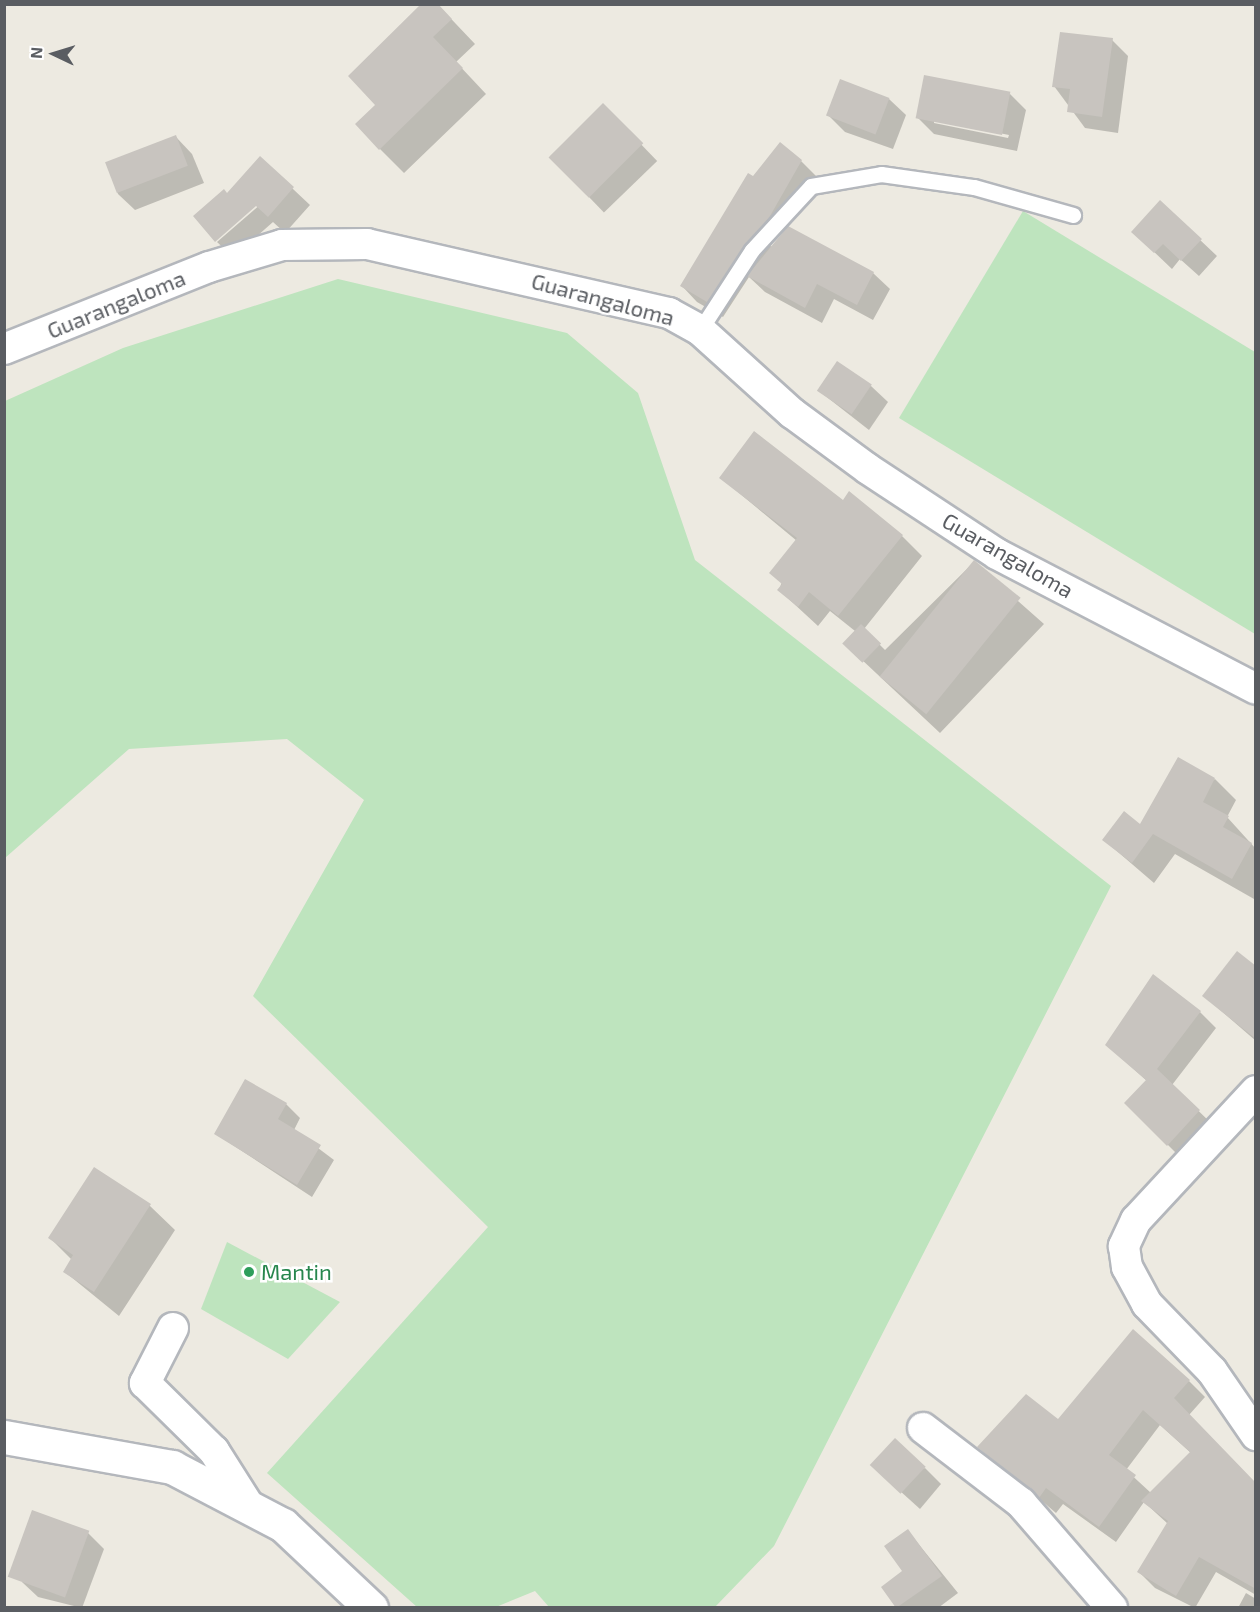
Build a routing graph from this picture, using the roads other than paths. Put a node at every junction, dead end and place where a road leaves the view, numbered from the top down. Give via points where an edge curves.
1 (1073, 215) dead end
2 (700, 330) junction
3 (4, 349) edge
4 (1256, 689) edge
5 (1256, 1090) edge
6 (173, 1328) dead end
7 (923, 1428) dead end
8 (1256, 1435) edge
9 (4, 1437) edge
10 (250, 1508) junction
11 (371, 1608) edge
12 (1112, 1608) edge

1 - 2 lane via 975,187 881,174 811,186 752,250
2 - 3 street, Guarangaloma via 669,313 474,265 367,244 293,245 209,267
2 - 4 street, Guarangaloma via 792,413 997,554
5 - 8 street via 1136,1220 1124,1246 1127,1267 1147,1304 1212,1371
6 - 10 street via 145,1383 214,1450
7 - 12 street via 1028,1509
9 - 10 main road via 172,1467
10 - 11 main road via 283,1525

